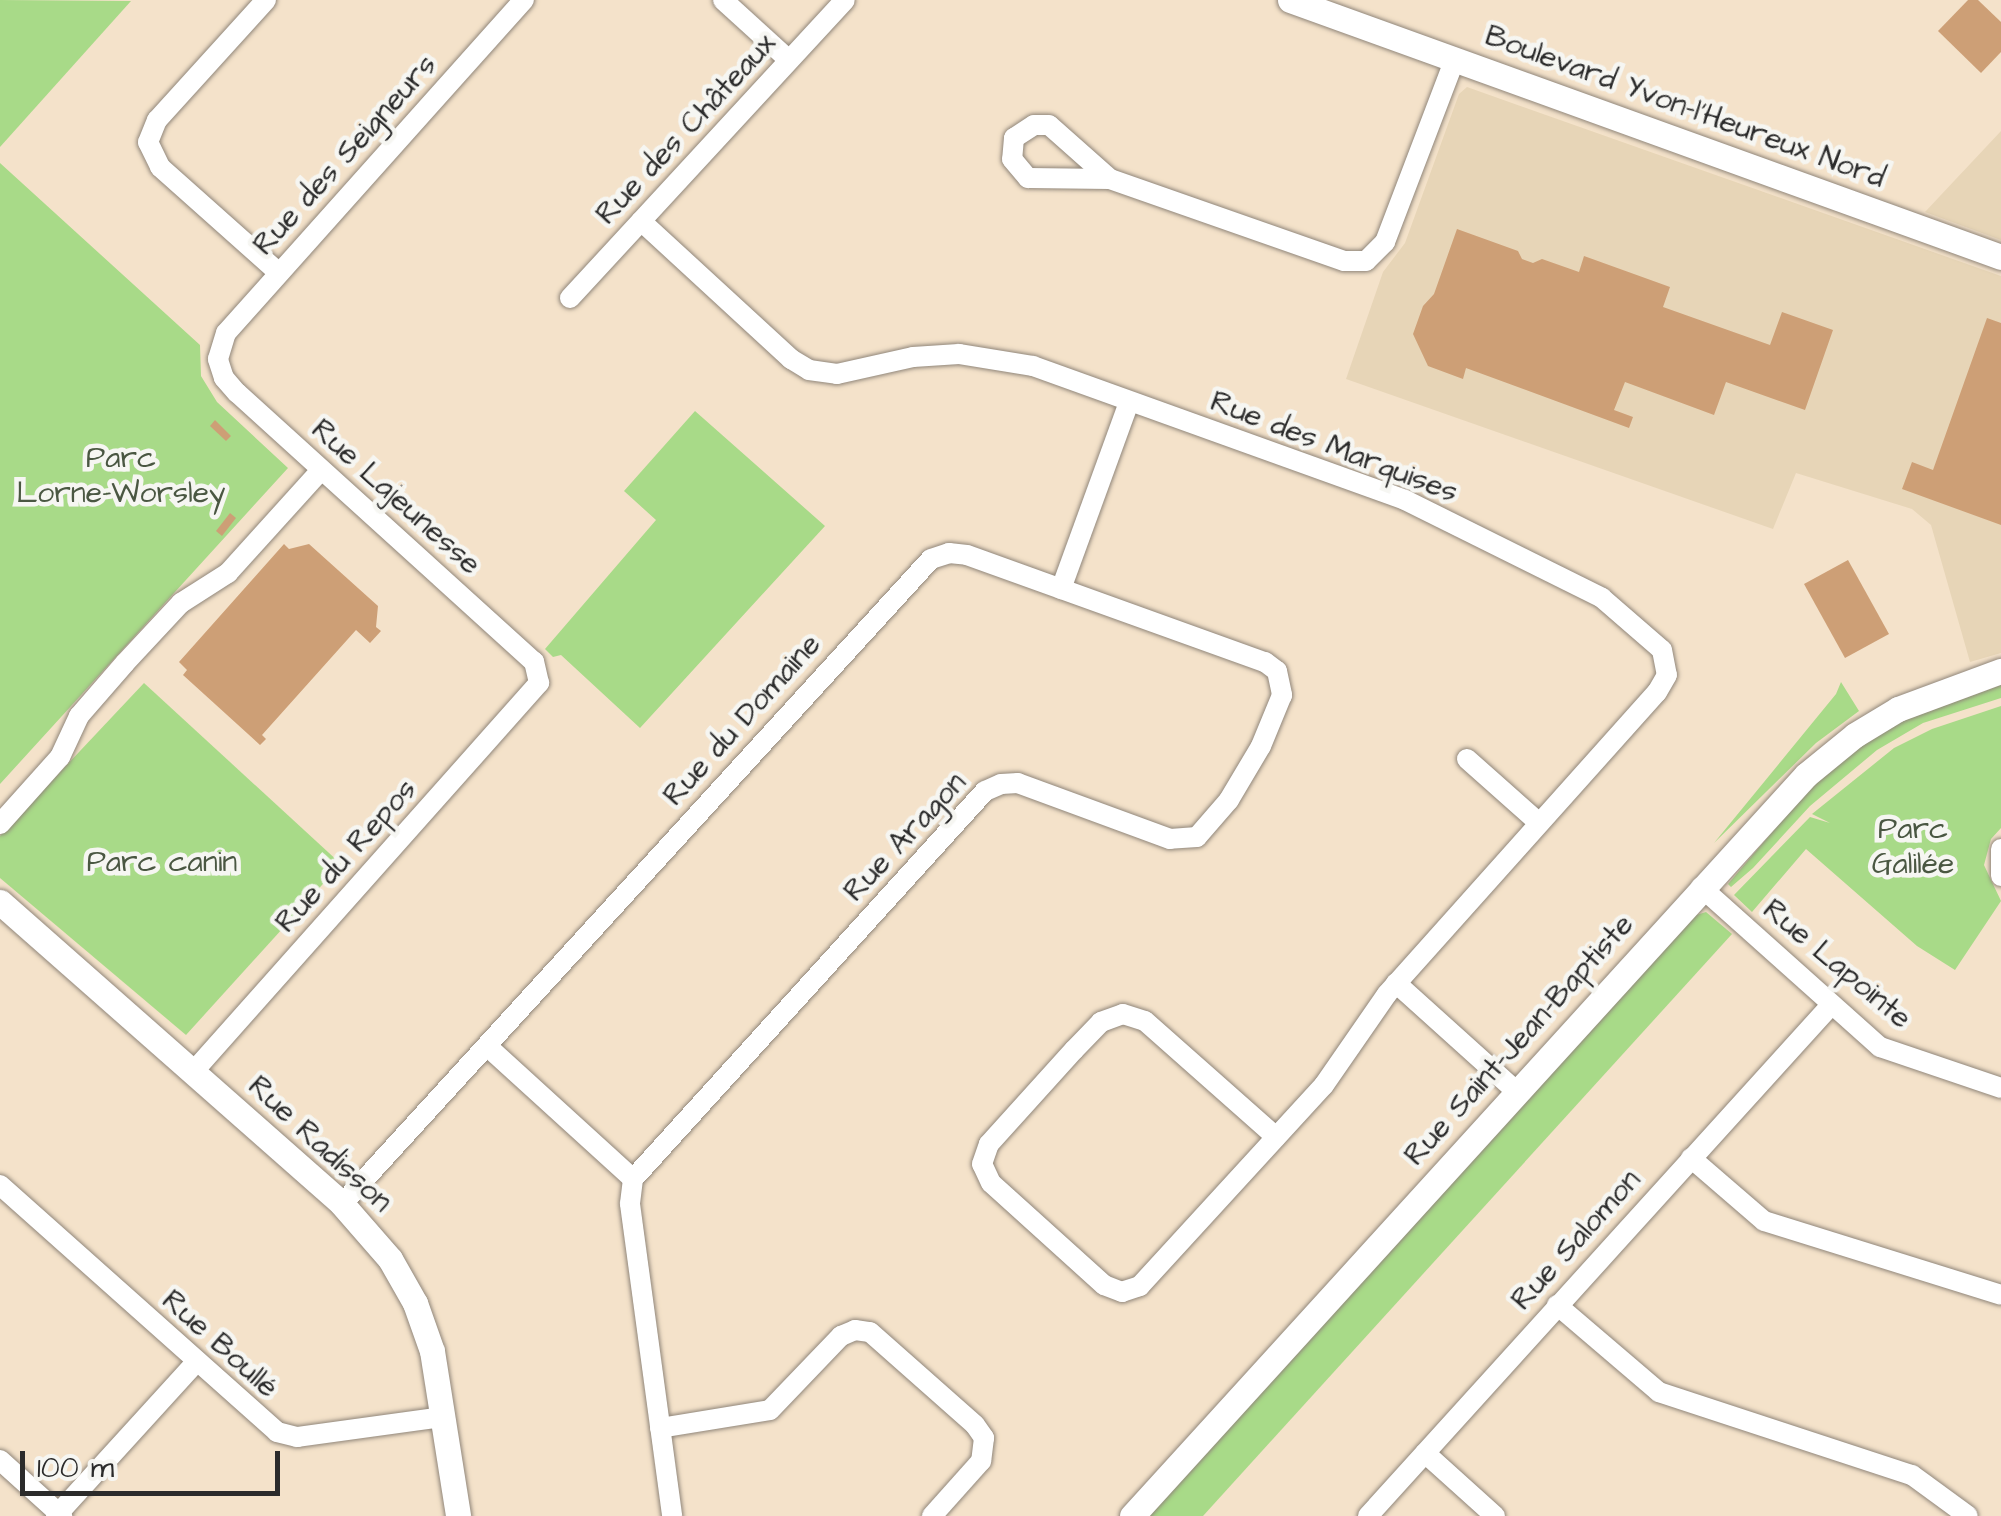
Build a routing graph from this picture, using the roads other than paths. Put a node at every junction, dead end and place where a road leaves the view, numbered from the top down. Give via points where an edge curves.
1 (266, 0) edge
2 (524, 0) edge
3 (724, 0) edge
4 (845, 0) edge
5 (1290, 0) edge
6 (1455, 59) junction
7 (790, 60) junction
8 (1110, 179) dead end
9 (641, 221) junction
10 (2001, 257) edge
11 (279, 273) junction
12 (570, 298) dead end
13 (218, 355) joint
14 (1128, 402) junction
15 (322, 470) junction
16 (1061, 589) junction
17 (2001, 671) edge
18 (540, 678) joint
19 (1282, 680) joint
20 (1468, 758) dead end
21 (0, 824) edge
22 (1539, 824) junction
23 (2001, 849) edge
24 (2001, 876) edge
25 (1701, 887) junction
26 (0, 902) edge
27 (1396, 983) junction
28 (1831, 1005) junction
29 (488, 1046) junction
30 (193, 1072) junction
31 (2001, 1088) edge
32 (1516, 1091) junction
33 (1276, 1137) junction
34 (1691, 1158) junction
35 (633, 1179) junction
36 (0, 1185) edge
37 (342, 1204) junction
38 (2001, 1294) edge
39 (1557, 1305) junction
40 (196, 1362) junction
41 (443, 1417) junction
42 (660, 1428) junction
43 (1425, 1453) junction
44 (0, 1460) edge
45 (59, 1515) edge
46 (458, 1516) edge
47 (672, 1516) edge
48 (932, 1516) edge
49 (1132, 1516) edge
50 (1368, 1516) edge
51 (1495, 1516) edge
52 (1968, 1516) edge

1 - 11 street via 157,120 148,147 160,168
2 - 11 street, Rue des Seigneurs
3 - 7 street
4 - 7 street, Rue des Châteaux
5 - 6 street, Boulevard Yvon-l'Heureux Nord
6 - 8 street via 1385,242 1366,261 1344,261
6 - 10 street, Boulevard Yvon-l'Heureux Nord
7 - 9 street, Rue des Châteaux
9 - 12 street, Rue des Châteaux
9 - 14 street, Rue des Marquises via 809,370 838,374 913,357 979,355 1033,366
11 - 13 street, Rue des Seigneurs via 226,333
13 - 15 street, Rue Lajeunesse via 221,373 237,393
14 - 16 street
14 - 22 street, Rue des Marquises via 1404,500 1602,598 1658,646 1668,665 1664,684
15 - 18 street, Rue Lajeunesse via 533,662
15 - 21 street via 228,573 181,604 125,663 79,716 60,757
16 - 19 street, Rue du Domaine via 1265,662
16 - 29 street, Rue du Domaine via 961,553 926,562
17 - 25 street, Rue Saint-Jean-Baptiste via 1908,704 1844,742
18 - 30 street, Rue du Repos via 523,705
19 - 35 street, Rue Aragon via 1282,695 1252,763 1206,831 1192,840 1170,839 1018,784 985,792
20 - 22 street
22 - 27 street, Rue des Marquises
23 - 24 street
25 - 28 street, Rue Lapointe
25 - 32 street, Rue Saint-Jean-Baptiste
26 - 30 street, Rue Radisson
27 - 32 street
27 - 33 street, Rue des Marquises via 1324,1086
28 - 31 street, Rue Lapointe via 1890,1053
28 - 34 street, Rue Salomon
29 - 35 street
29 - 37 street, Rue du Domaine
30 - 37 street, Rue Radisson
32 - 49 street, Rue Saint-Jean-Baptiste
33 - 33 street, Rue des Marquises via 1144,1283 1127,1292 1104,1285 991,1182 982,1164 989,1144 1074,1050 1101,1022 1123,1014 1145,1021
34 - 38 street via 1764,1220
34 - 39 street, Rue Salomon
35 - 42 street via 630,1204
36 - 40 street, Rue Boullé
37 - 41 street, Rue Radisson via 390,1259 415,1303 432,1351
39 - 43 street, Rue Salomon
39 - 52 street via 1660,1392 1912,1475
40 - 41 street, Rue Boullé via 283,1434
40 - 45 street
41 - 46 street, Rue Radisson
42 - 47 street
42 - 48 street via 770,1410 841,1336 870,1332 984,1438 981,1462
43 - 50 street, Rue Salomon
43 - 51 street
44 - 45 street

